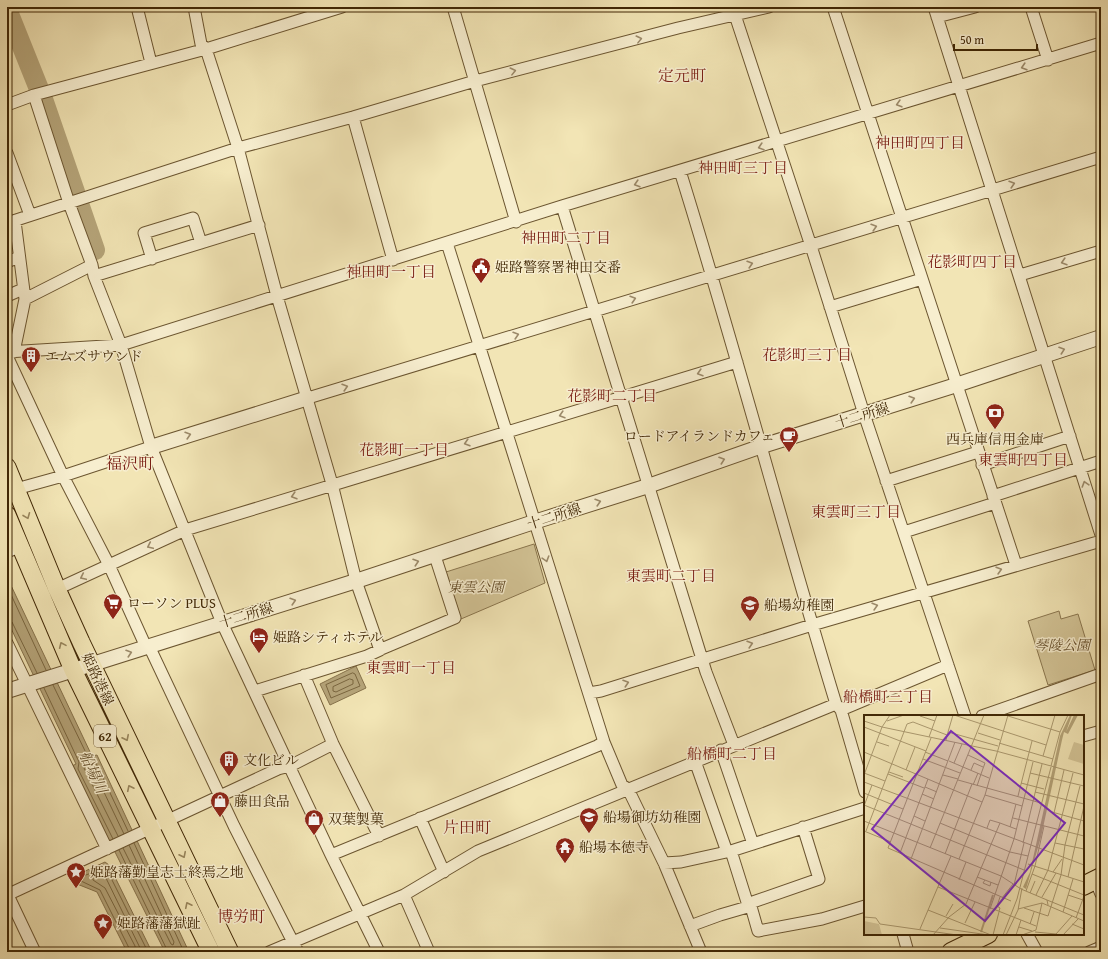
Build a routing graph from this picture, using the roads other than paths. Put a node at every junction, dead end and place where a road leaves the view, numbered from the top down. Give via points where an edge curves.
1 (137, 7) edge
2 (194, 7) edge
3 (342, 7) edge
4 (453, 7) edge
5 (769, 7) edge
6 (833, 7) edge
7 (975, 7) edge
8 (1031, 7) edge
9 (949, 10) edge
10 (935, 12) edge
11 (735, 16) junction
12 (1101, 43) edge
13 (206, 49) junction
14 (1048, 60) junction
15 (151, 63) junction
16 (475, 81) junction
17 (958, 87) junction
18 (34, 95) junction
19 (7, 106) edge
20 (868, 113) junction
21 (353, 117) junction
22 (778, 142) junction
23 (238, 148) junction
24 (7, 153) edge
25 (1101, 157) edge
26 (680, 171) junction
27 (992, 190) junction
28 (69, 203) junction
29 (562, 206) junction
30 (30, 215) junction
31 (903, 218) junction
32 (11, 222) edge
33 (516, 222) junction
34 (259, 225) junction
35 (446, 243) junction
36 (201, 244) junction
37 (811, 246) junction
38 (1101, 250) edge
39 (19, 257) junction
40 (152, 259) junction
41 (393, 260) junction
42 (7, 262) edge
43 (92, 265) junction
44 (1020, 275) junction
45 (94, 276) junction
46 (712, 276) junction
47 (922, 279) junction
48 (24, 294) junction
49 (7, 296) edge
50 (277, 296) junction
51 (830, 307) junction
52 (595, 311) junction
53 (1101, 337) edge
54 (121, 345) junction
55 (478, 346) junction
56 (9, 353) edge
57 (1044, 356) junction
58 (737, 362) junction
59 (956, 385) junction
60 (621, 397) junction
61 (308, 398) junction
62 (864, 414) junction
63 (505, 432) junction
64 (1070, 436) junction
65 (762, 446) junction
66 (151, 447) junction
67 (978, 452) junction
68 (1101, 460) edge
69 (982, 465) junction
70 (7, 467) edge
71 (1080, 468) junction
72 (63, 476) junction
73 (886, 481) junction
74 (332, 484) junction
75 (648, 486) junction
76 (16, 488) junction
77 (994, 499) junction
78 (7, 515) edge
79 (534, 522) junction
80 (185, 530) junction
81 (904, 532) junction
82 (1101, 535) edge
83 (1101, 541) edge
84 (13, 550) edge
85 (435, 556) junction
86 (109, 565) junction
87 (1016, 565) junction
88 (356, 581) junction
89 (57, 590) junction
90 (924, 592) junction
91 (222, 623) junction
92 (812, 625) junction
93 (7, 643) edge
94 (148, 646) junction
95 (379, 650) junction
96 (702, 659) junction
97 (91, 665) junction
98 (948, 665) junction
99 (66, 673) junction
100 (1101, 674) edge
101 (304, 675) junction
102 (26, 686) junction
103 (7, 691) edge
104 (255, 691) junction
105 (588, 693) junction
106 (838, 707) junction
107 (965, 715) edge
108 (985, 715) edge
109 (1101, 731) edge
110 (1084, 736) edge
111 (604, 742) junction
112 (333, 744) junction
113 (734, 745) junction
114 (721, 750) junction
115 (860, 756) edge
116 (695, 762) junction
117 (290, 766) junction
118 (864, 785) edge
119 (628, 789) junction
120 (220, 796) junction
121 (864, 808) edge
122 (420, 818) junction
123 (166, 820) junction
124 (804, 827) junction
125 (144, 832) junction
126 (379, 836) junction
127 (753, 844) junction
128 (108, 849) junction
129 (729, 852) junction
130 (331, 854) junction
131 (664, 863) junction
132 (444, 872) junction
133 (7, 895) edge
134 (404, 895) junction
135 (750, 905) junction
136 (864, 906) edge
137 (361, 913) junction
138 (690, 926) junction
139 (903, 935) edge
140 (983, 935) edge
141 (1028, 935) edge
142 (292, 941) junction
143 (35, 952) edge
144 (212, 952) edge
145 (230, 952) edge
146 (269, 952) edge
147 (298, 952) edge
148 (379, 952) edge
149 (429, 952) edge
150 (701, 952) edge
151 (908, 952) edge
152 (952, 952) edge
153 (1037, 952) edge

1 - 15 street
2 - 13 street via 201,44
3 - 13 street
4 - 16 street
5 - 11 street
6 - 20 street
7 - 9 street
8 - 14 street
9 - 10 street
10 - 17 street
16 -> 11 street
11 - 22 street
12 - 14 street
13 - 15 street
13 - 23 street
14 -> 17 street
15 - 18 street
16 - 21 street
16 - 33 street
17 -> 20 street
17 - 27 street
18 - 19 street
18 - 28 street
20 - 22 street
20 - 31 street
21 - 23 street
21 - 41 street
22 -> 26 street
22 - 37 street
23 - 28 street
23 - 34 street
24 - 30 street
27 -> 25 street
26 -> 29 street
26 - 46 street
27 - 31 street
27 - 44 street
28 - 30 street
28 - 43 street
29 - 33 street
29 - 52 street
30 - 32 street
37 -> 31 street
31 - 47 street
32 - 39 street
33 - 35 street
34 - 36 street
34 - 50 street
35 - 41 street
35 - 55 street
36 - 40 street
36 - 40 street via 193,218 144,233
46 -> 37 street
37 - 51 street
38 -> 44 street
39 - 42 street
39 - 48 street
40 - 45 street
41 - 50 street
43 - 45 street
43 - 48 street
44 - 57 street
45 - 54 street
52 -> 46 street
46 - 58 street
47 - 51 street
47 - 59 street
48 - 49 street
48 - 56 street
50 - 54 street
50 - 61 street
51 - 62 street
55 -> 52 street
52 - 60 street
57 -> 53 street, 十二所線
54 - 56 street
54 - 66 street
61 -> 55 street
55 - 63 street
56 - 72 street
57 - 59 street, 十二所線
57 - 64 street
58 -> 60 street
58 - 65 street
62 -> 59 street, 十二所線
59 - 67 street
60 -> 63 street
60 - 75 street
66 -> 61 street
61 - 74 street
62 - 65 street, 十二所線
62 - 73 street
63 -> 74 street
63 - 79 street
64 - 69 street
64 - 71 street
75 -> 65 street, 十二所線
65 - 92 street
66 - 72 street
66 - 80 street
67 - 69 street
67 - 73 street
68 - 71 street
69 - 77 street
70 - 76 main road, 姫路港線 / 62
71 - 77 street
82 -> 71 street
72 - 76 street
72 - 86 street
73 - 81 street
74 -> 80 street
74 - 88 street
79 -> 75 street, 十二所線
75 - 96 street
76 -> 89 main road, 姫路港線 / 62
77 - 81 street
77 - 87 street
78 - 84 main road, 姫路港線 / 62
79 - 85 street, 十二所線
79 -> 105 street
80 -> 86 street
80 - 91 street
81 - 90 street
83 - 87 street
99 -> 84 main road, 姫路港線 / 62
88 -> 85 street, 十二所線
85 - 95 street via 455,618
86 -> 89 street
86 - 94 street
90 -> 87 street
91 -> 88 street, 十二所線
88 - 95 street
89 - 97 main road, 姫路港線 / 62
92 -> 90 street
90 - 98 street
91 - 94 street, 十二所線
91 - 104 street
96 -> 92 street
92 - 106 street
93 - 102 street
97 -> 94 street, 十二所線
94 - 120 street
95 - 101 street
105 -> 96 street via 602,691
96 - 113 street
97 - 99 street, 十二所線
97 -> 123 main road, 姫路港線 / 62
98 - 106 street
98 - 107 street
99 - 102 street, 十二所線
125 -> 99 main road, 姫路港線 / 62
100 - 108 street
101 - 104 street
101 - 112 street
102 - 103 street, 十二所線
102 - 128 street
104 - 117 street
105 - 111 street
106 - 113 street
106 - 115 street
109 - 110 street
111 - 119 street via 622,785
111 - 122 street
112 - 117 street
112 - 126 street
113 - 114 street
114 - 116 street
114 - 127 street
115 - 118 street
116 - 119 street
116 - 129 street
117 - 120 street
117 - 130 street
119 - 131 street
119 - 132 street via 478,851
120 - 123 street
120 - 142 street
121 - 124 street
122 - 126 street
122 - 132 street
123 - 125 street
123 -> 145 main road, 姫路港線 / 62
124 - 127 street
124 - 135 street via 819,879
125 - 128 street
144 -> 125 main road, 姫路港線 / 62
126 - 130 street
127 - 129 street
128 - 133 street
129 - 131 street
129 - 135 street
130 - 137 street
131 - 138 street
132 - 134 street
133 - 143 street
134 - 137 street
134 - 149 street
135 - 136 street via 758,931 822,919
135 - 138 street
137 - 142 street
137 - 148 street
138 - 150 street
139 - 151 street
140 - 152 highway
141 - 153 street
142 - 146 street
142 - 147 street

